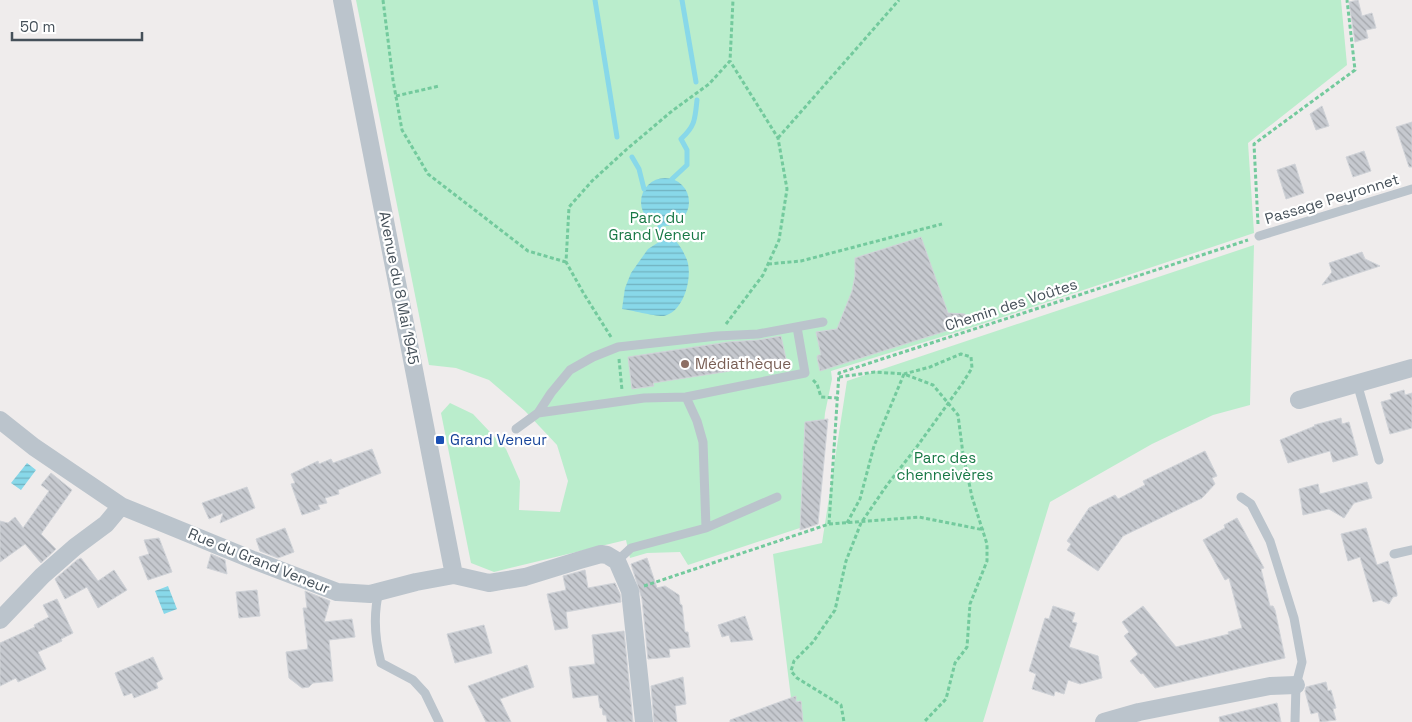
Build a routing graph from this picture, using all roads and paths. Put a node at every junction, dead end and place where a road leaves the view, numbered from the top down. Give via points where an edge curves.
1 (342, 0) edge
2 (383, 0) edge
3 (733, 0) edge
4 (899, 0) edge
5 (1347, 0) edge
6 (730, 61) junction
7 (439, 86) dead end
8 (396, 96) junction
9 (778, 138) junction
10 (1412, 189) edge
11 (942, 224) dead end
12 (1259, 236) junction
13 (566, 262) junction
14 (767, 264) junction
15 (823, 322) dead end
16 (797, 327) junction
17 (717, 336) junction
18 (618, 347) junction
19 (1412, 368) edge
20 (805, 373) junction
21 (904, 374) junction
22 (839, 377) junction
23 (1357, 383) junction
24 (686, 397) junction
25 (838, 398) junction
26 (1299, 400) dead end
27 (623, 401) junction
28 (948, 404) junction
29 (538, 413) junction
30 (0, 420) edge
31 (516, 429) dead end
32 (1379, 460) dead end
33 (776, 497) dead end
34 (1241, 497) dead end
35 (121, 506) junction
36 (847, 522) junction
37 (861, 523) junction
38 (828, 524) junction
39 (706, 528) junction
40 (984, 530) junction
41 (1412, 550) edge
42 (1394, 554) dead end
43 (617, 561) junction
44 (454, 575) junction
45 (379, 591) junction
46 (630, 591) junction
47 (0, 620) edge
48 (1296, 685) junction
49 (439, 722) edge
50 (644, 722) edge
51 (844, 722) edge
52 (924, 722) edge
53 (1104, 722) edge
54 (1295, 722) edge

1 - 44 street, Avenue du 8 Mai 1945
2 - 8 path
3 - 6 path
4 - 9 path
5 - 12 path via 1355,70 1254,144
6 - 9 path
6 - 13 path via 709,84 627,149 569,207
7 - 8 path
8 - 13 path via 402,130 428,174 528,251
9 - 14 path via 787,189 779,240
10 - 12 lane, Passage Peyronnet
11 - 14 path via 801,261
12 - 22 path, Chemin des Voûtes via 839,373
13 - 18 path
14 - 17 path
15 - 16 lane
16 - 17 lane via 758,334
16 - 20 lane
17 - 18 lane
18 - 27 path
18 - 29 lane via 570,370
19 - 23 street
20 - 24 lane
20 - 25 path via 817,384 821,397
21 - 22 path via 875,372
21 - 28 path via 933,385
21 - 28 path via 961,354 971,357 972,368
21 - 36 path via 874,446 860,499
22 - 25 path
23 - 26 street
23 - 32 lane
24 - 27 lane
24 - 39 lane via 703,442
25 - 38 path
27 - 29 lane
28 - 37 path
28 - 40 path via 958,415 972,496
29 - 31 lane
30 - 35 street, Rue du Grand Veneur
33 - 39 lane
34 - 48 lane via 1251,504 1270,540 1294,618 1302,662
35 - 45 street, Rue du Grand Veneur via 337,592 370,594
35 - 47 street via 106,524 42,576
36 - 37 path
36 - 38 path
37 - 40 path via 919,517
37 - 51 path via 846,561 835,610 813,642 794,662 791,672 841,705
38 - 46 path
39 - 43 lane via 631,548
40 - 52 path via 987,561 970,604 967,646 955,663 946,699
41 - 42 lane
43 - 44 street, Rue du Grand Veneur via 602,554 525,577 489,583
43 - 46 street
44 - 45 street, Rue du Grand Veneur
45 - 49 lane via 376,642 380,663 413,680 425,693
46 - 50 street
48 - 53 street via 1260,688
48 - 54 lane

